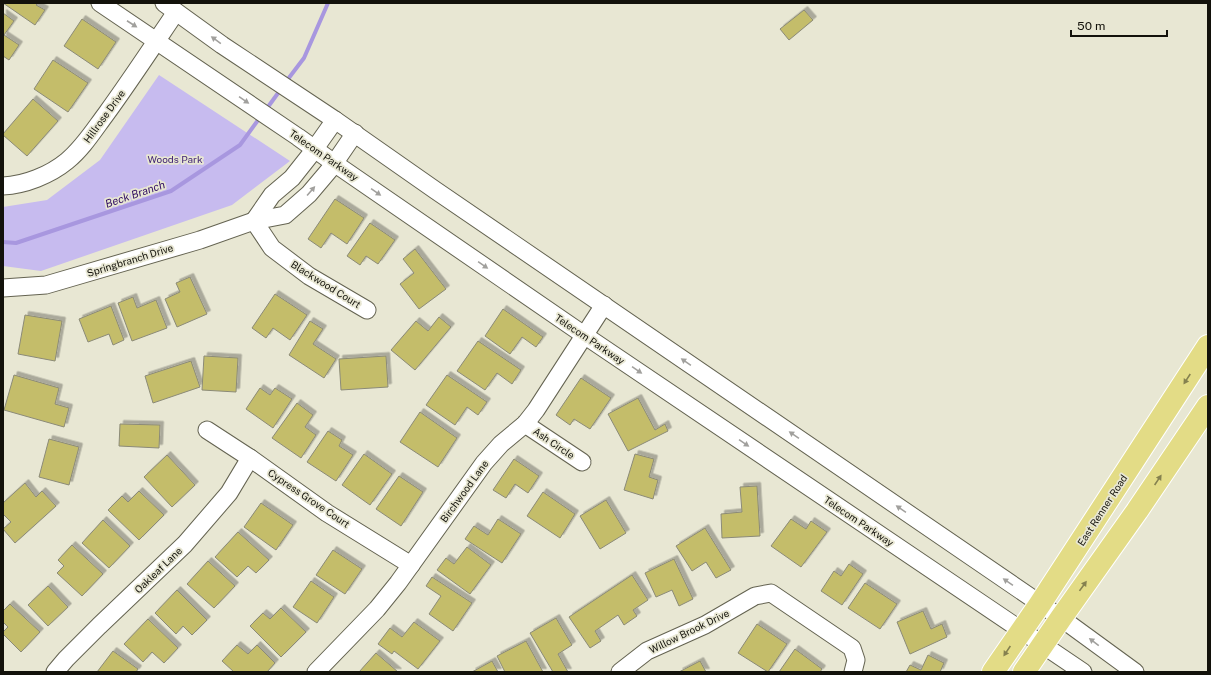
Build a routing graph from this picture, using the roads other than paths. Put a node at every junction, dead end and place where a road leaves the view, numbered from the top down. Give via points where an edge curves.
1 (100, 3) edge
2 (170, 7) edge
3 (157, 40) junction
4 (335, 120) junction
5 (355, 133) junction
6 (314, 149) junction
7 (334, 163) junction
8 (3, 186) edge
9 (279, 189) junction
10 (295, 207) junction
11 (254, 222) junction
12 (3, 288) edge
13 (604, 305) junction
14 (367, 310) dead end
15 (584, 335) junction
16 (1208, 346) edge
17 (1208, 406) edge
18 (525, 424) junction
19 (207, 430) dead end
20 (250, 458) junction
21 (582, 462) dead end
22 (411, 565) junction
23 (1040, 604) junction
24 (1061, 618) junction
25 (1021, 631) junction
26 (1042, 645) junction
27 (855, 666) edge
28 (55, 672) edge
29 (316, 672) edge
30 (620, 672) edge
31 (993, 672) edge
32 (1024, 672) edge
33 (1083, 672) edge
34 (1135, 672) edge

1 -> 3 street, Telecom Parkway
2 - 3 street, Hillrose Drive
4 -> 2 street
3 -> 6 street, Telecom Parkway
3 - 8 street, Hillrose Drive via 86,141 67,161 48,173 28,181
4 - 5 street
4 - 6 street
5 - 7 street, Springbranch Drive
5 - 13 street
6 - 7 street, Telecom Parkway
6 - 9 street via 292,178
10 -> 7 street, Springbranch Drive
7 -> 15 street, Telecom Parkway
9 - 10 street
9 - 11 street
10 - 11 street, Springbranch Drive via 285,215
11 - 12 street, Springbranch Drive via 46,285
11 - 14 street, Blackwood Court via 272,248 309,276
13 - 15 street, Birchwood Lane
23 -> 13 street
15 - 18 street, Birchwood Lane
15 -> 25 street, Telecom Parkway
16 -> 23 main road, East Renner Road
24 -> 17 main road
18 - 21 street, Ash Circle
18 - 22 street, Birchwood Lane via 501,444 484,463
19 - 20 street, Cypress Grove Court
20 - 22 street, Cypress Grove Court via 327,513
20 - 28 street, Oakleaf Lane via 228,493 185,544
22 - 29 street, Birchwood Lane via 377,609
23 - 24 street
23 - 25 main road, East Renner Road
24 - 26 main road
34 -> 24 street
25 - 26 street, Telecom Parkway
25 -> 31 main road, East Renner Road
26 - 32 main road
26 - 33 street, Telecom Parkway
27 - 30 street, Willow Brook Drive via 852,648 771,593 755,596 705,625 647,651

